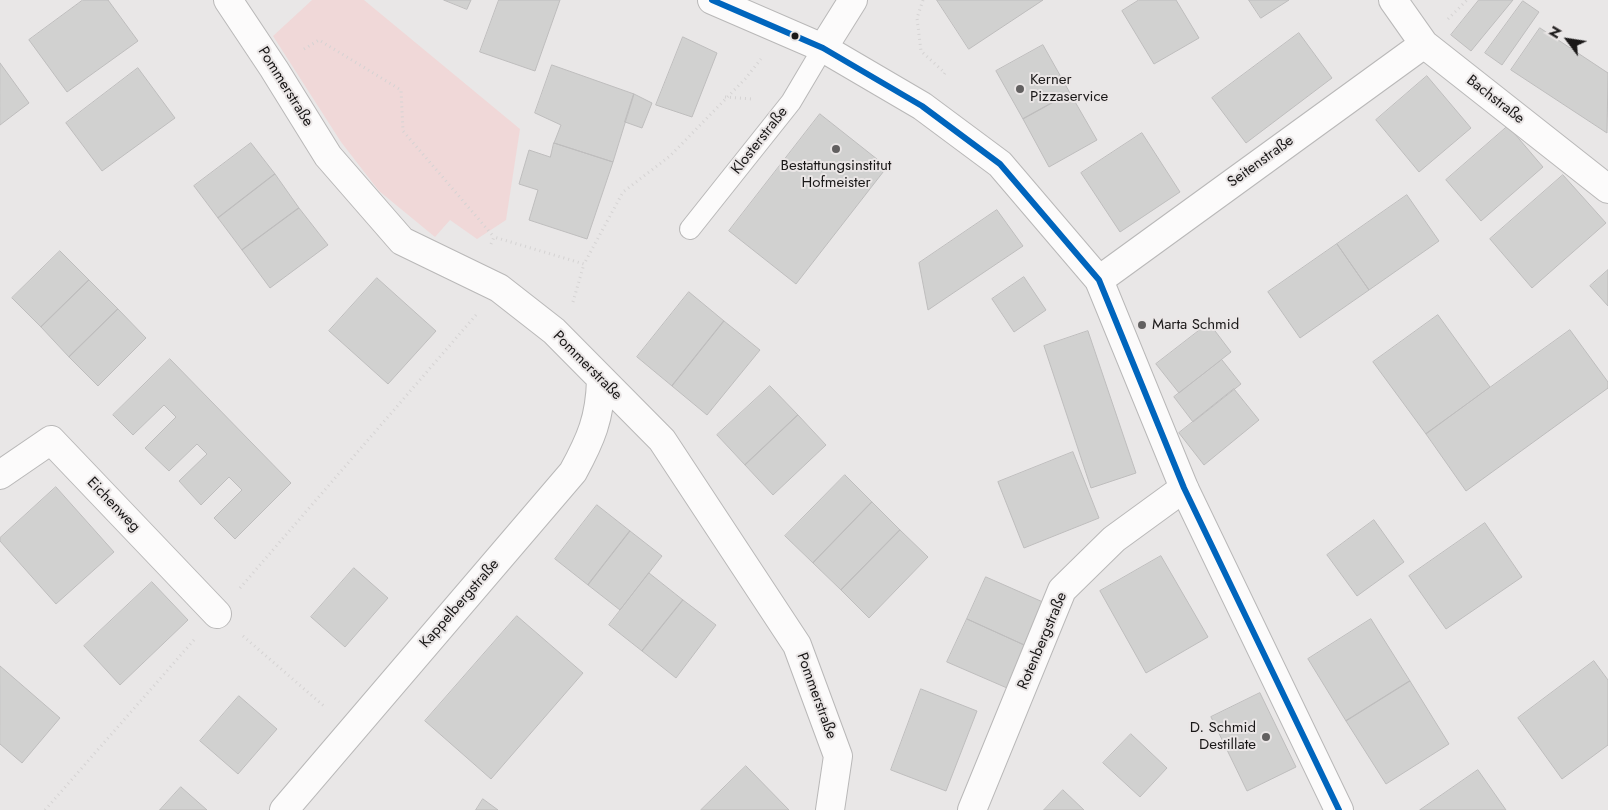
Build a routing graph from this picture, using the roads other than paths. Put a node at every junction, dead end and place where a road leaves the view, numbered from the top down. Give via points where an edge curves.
1 (228, 0) edge
2 (712, 0) edge
3 (852, 0) edge
4 (1393, 0) edge
5 (1424, 44) junction
6 (822, 48) junction
7 (1608, 189) edge
8 (690, 229) dead end
9 (1099, 280) junction
10 (601, 380) junction
11 (0, 475) edge
12 (1184, 488) junction
13 (217, 614) road end
14 (284, 810) edge
15 (830, 810) edge
16 (972, 810) edge
17 (1339, 810) edge

1 - 10 street, Pommerstraße via 328,156 402,241 488,283 554,331
2 - 6 street
3 - 6 street, Klosterstraße
4 - 5 street, Bachstraße
5 - 7 street, Bachstraße
5 - 9 street, Seitenstraße
6 - 8 lane, Klosterstraße via 791,102
6 - 9 street via 922,106 1000,164
9 - 12 street
10 - 14 street, Kappelbergstraße via 599,414 573,472
10 - 15 street, Pommerstraße via 662,440 798,646 838,756
11 - 13 street, Eichenweg via 51,440
12 - 16 street, Rotenbergstraße via 1114,539 1062,590
12 - 17 street

